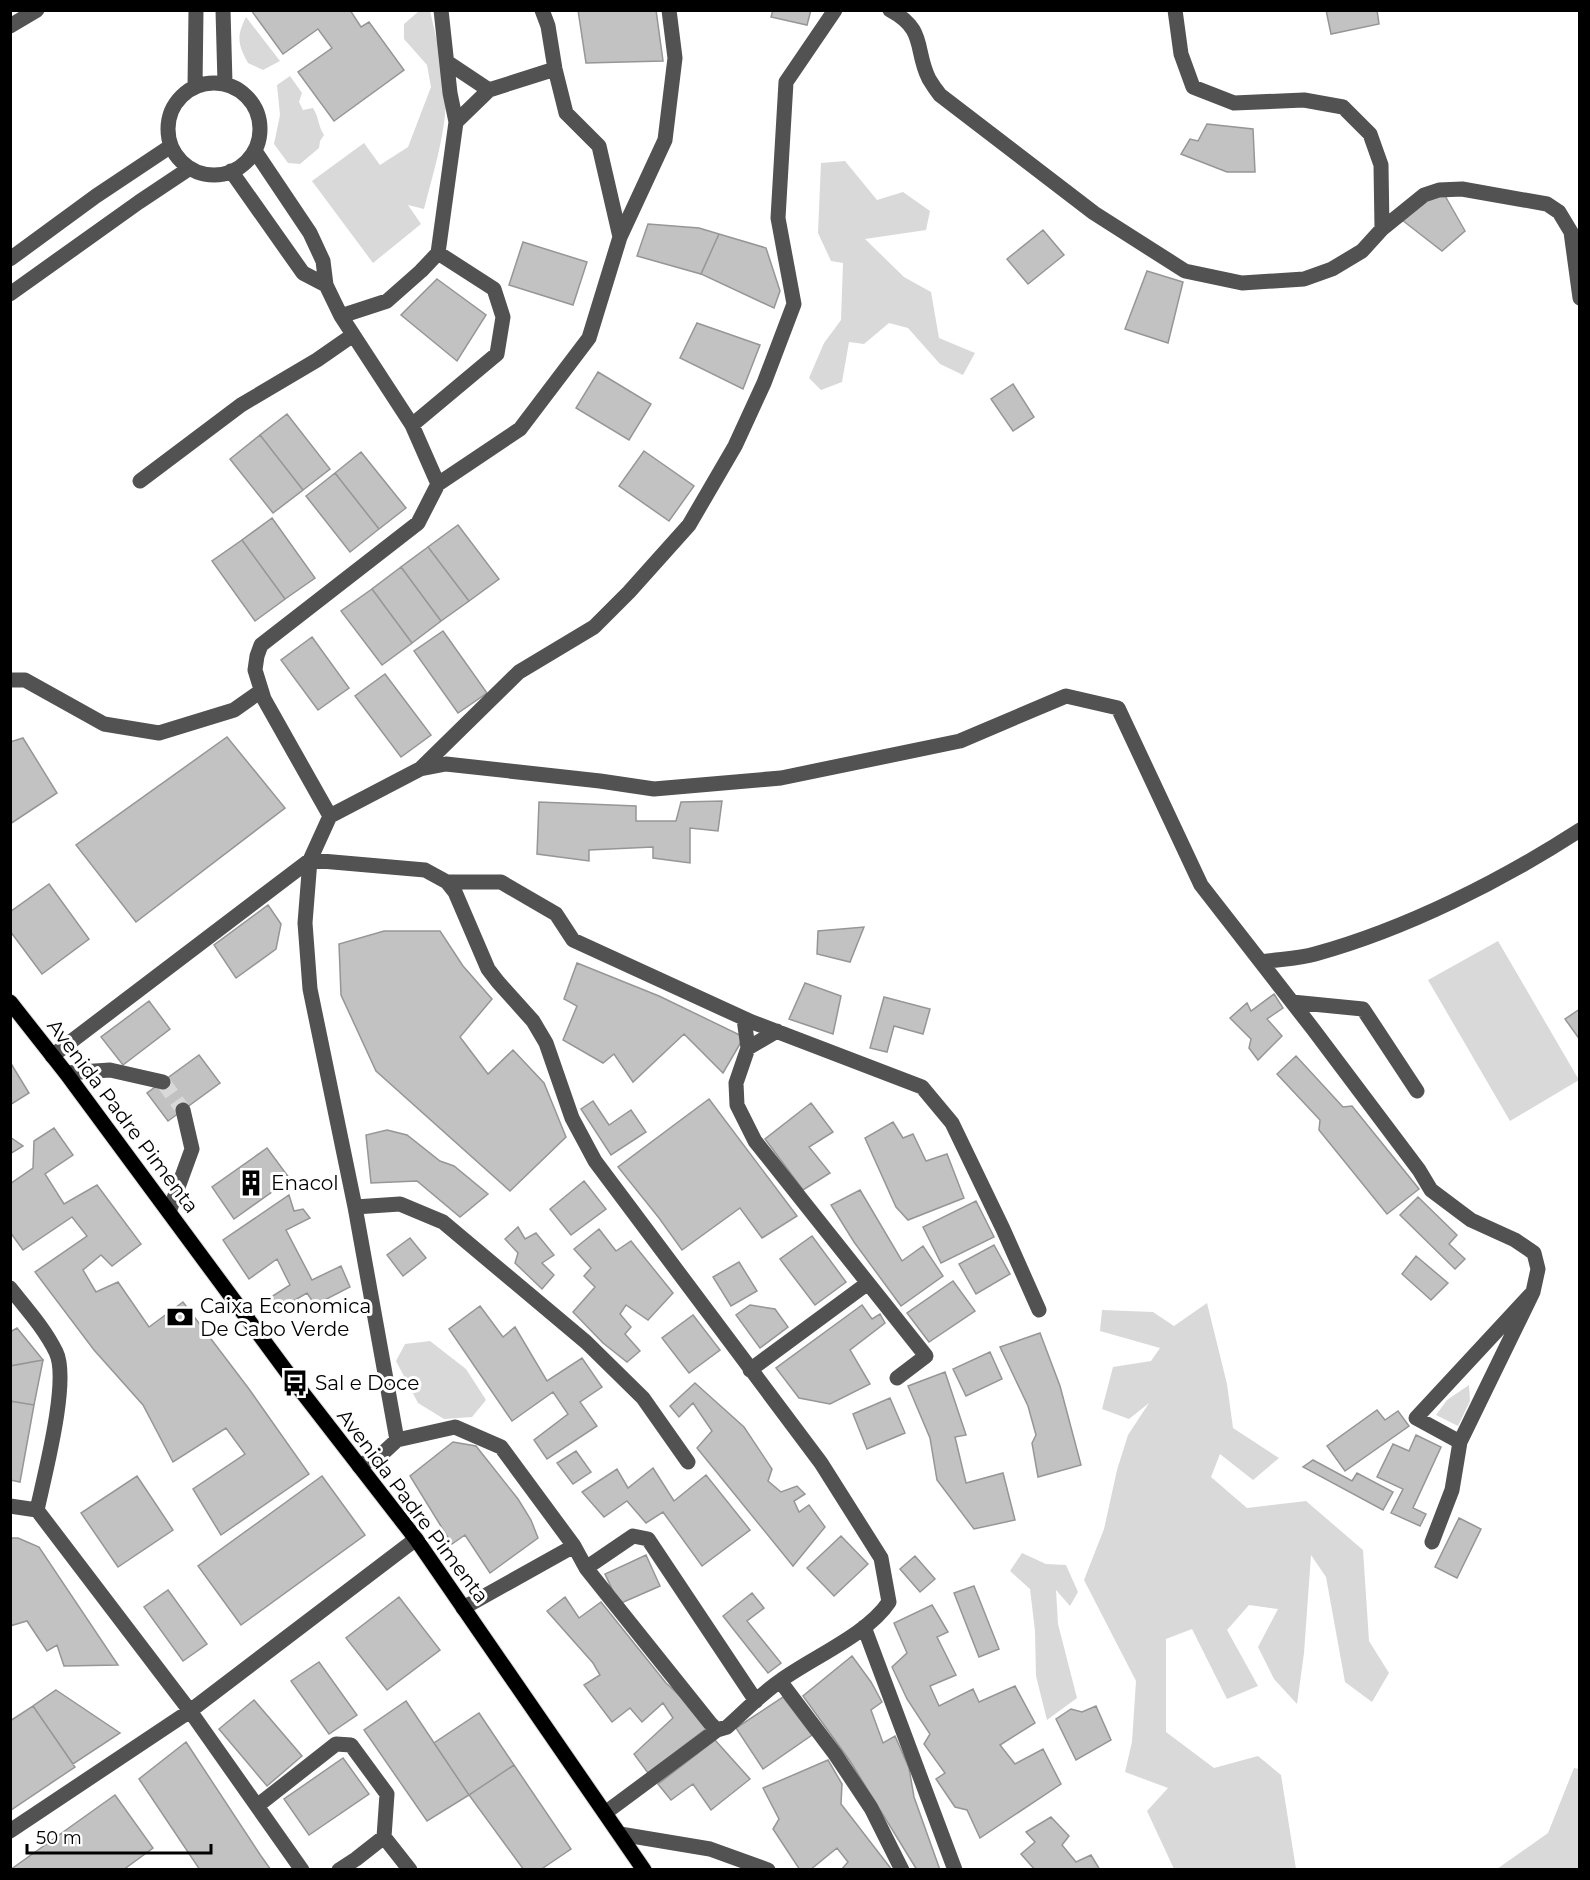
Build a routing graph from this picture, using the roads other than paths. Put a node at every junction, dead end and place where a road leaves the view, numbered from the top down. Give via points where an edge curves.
1 (37, 10) edge
2 (196, 10) edge
3 (223, 10) edge
4 (441, 10) edge
5 (542, 10) edge
6 (669, 10) edge
7 (835, 10) edge
8 (890, 10) edge
9 (1175, 10) edge
10 (10, 26) edge
11 (447, 62) junction
12 (555, 69) junction
13 (225, 83) junction
14 (195, 87) junction
15 (489, 90) junction
16 (456, 122) junction
17 (171, 146) junction
18 (255, 151) junction
19 (190, 168) junction
20 (231, 171) junction
21 (1382, 228) junction
22 (620, 237) junction
23 (438, 253) junction
24 (10, 259) edge
25 (326, 285) junction
26 (10, 294) edge
27 (1580, 298) edge
28 (341, 316) junction
29 (353, 335) junction
30 (412, 425) junction
31 (140, 481) dead end
32 (438, 484) junction
33 (10, 680) edge
34 (261, 691) junction
35 (420, 769) junction
36 (330, 816) junction
37 (1580, 830) edge
38 (310, 860) junction
39 (447, 882) junction
40 (1261, 962) junction
41 (10, 1002) edge
42 (1293, 1002) junction
43 (744, 1019) junction
44 (777, 1031) junction
45 (748, 1048) junction
46 (52, 1056) junction
47 (66, 1073) junction
48 (163, 1082) tunnel mouth
49 (1417, 1091) dead end
50 (183, 1110) tunnel mouth
51 (355, 1207) junction
52 (169, 1212) junction
53 (868, 1283) junction
54 (10, 1288) edge
55 (1533, 1292) junction
56 (1039, 1310) dead end
57 (750, 1370) junction
58 (897, 1378) dead end
59 (397, 1440) junction
60 (1460, 1442) junction
61 (688, 1462) dead end
62 (359, 1466) junction
63 (10, 1506) edge
64 (37, 1510) junction
65 (416, 1539) junction
66 (1432, 1542) dead end
67 (574, 1546) junction
68 (586, 1568) junction
69 (463, 1608) junction
70 (864, 1628) junction
71 (780, 1681) junction
72 (756, 1701) junction
73 (190, 1711) junction
74 (717, 1730) junction
75 (257, 1806) junction
76 (605, 1813) junction
77 (10, 1831) edge
78 (620, 1834) junction
79 (384, 1837) junction
80 (302, 1869) edge
81 (339, 1869) edge
82 (410, 1869) edge
83 (644, 1869) edge
84 (768, 1869) edge
85 (902, 1869) edge
86 (956, 1869) edge

1 - 10 street
2 - 14 street
3 - 13 street
4 - 11 street
5 - 12 street
6 - 22 street via 675,58 665,140
7 - 35 street via 786,82 778,218 794,304 735,446 689,525 629,592 594,627 519,672
8 - 21 street via 917,34 928,78 940,95 1094,213 1185,271 1242,283 1304,279 1332,269 1362,251
9 - 21 street via 1181,54 1193,87 1234,103 1304,100 1344,106 1370,134 1382,165
11 - 15 street
11 - 16 street
12 - 15 street
12 - 22 street via 566,113 599,146
13 - 14 street
13 - 18 street via 248,97 256,109 260,137
14 - 17 street via 174,106 169,119
15 - 16 street
16 - 23 street
17 - 19 street via 178,159
17 - 24 street
18 - 20 street
18 - 25 street via 310,233 323,261
19 - 20 street via 204,174
19 - 26 street
20 - 25 street via 303,273
21 - 27 street via 1424,195 1439,190 1462,189 1547,204 1559,212 1571,232
22 - 32 street via 589,338 520,429
23 - 28 street via 387,300
23 - 30 street via 494,289 503,317 497,354
25 - 28 street
28 - 29 street
29 - 30 street
29 - 31 street via 241,405
30 - 32 street
32 - 34 street via 418,523 261,645 255,670
33 - 34 street via 25,680 104,724 159,733 234,710
34 - 36 street
35 - 36 street
35 - 40 street via 446,764 654,789 781,778 960,741 1066,696 1097,703 1118,708 1201,885
36 - 38 street
37 - 40 street via 1540,856 1408,923 1313,955
38 - 39 street via 425,870
38 - 46 street
38 - 51 street via 305,923 310,989
39 - 43 street via 501,882 555,914 573,940
39 - 57 street via 456,892 488,969 533,1021 546,1044 572,1118 595,1161
40 - 42 street
41 - 46 main road, Avenida Padre Pimenta
42 - 49 street via 1363,1009
42 - 55 street via 1431,1190 1471,1220 1534,1253 1538,1269
43 - 44 street
43 - 45 street
44 - 45 street
44 - 56 street via 922,1087 952,1123
45 - 53 street via 736,1083 737,1105 755,1141
46 - 47 main road, Avenida Padre Pimenta
47 - 48 street via 110,1070
47 - 52 main road, Avenida Padre Pimenta
50 - 52 street via 192,1149
51 - 59 street
51 - 61 street via 400,1204 443,1222 594,1350 643,1398
52 - 62 main road, Avenida Padre Pimenta
53 - 57 street
53 - 58 street via 926,1356
54 - 64 street via 57,1353 61,1376
55 - 60 street
55 - 60 street via 1416,1418
57 - 70 street via 821,1463 881,1558 889,1602
59 - 62 street
59 - 67 street via 455,1426 501,1447
60 - 66 street via 1452,1490
62 - 65 main road, Avenida Padre Pimenta
63 - 64 street
64 - 73 street
65 - 69 main road, Avenida Padre Pimenta
65 - 73 street
67 - 68 street
67 - 69 street
68 - 72 street via 633,1536 648,1539
68 - 74 street
69 - 76 main road, Avenida Padre Pimenta
70 - 71 street
70 - 86 street
71 - 72 street
71 - 85 street via 871,1808
72 - 74 street via 728,1727
73 - 75 street
73 - 77 street
74 - 76 street
75 - 79 street via 336,1744 351,1745 387,1794
75 - 80 street
76 - 78 main road, Avenida Padre Pimenta
78 - 83 main road, Avenida Padre Pimenta
78 - 84 street via 710,1849
79 - 81 street
79 - 82 street

